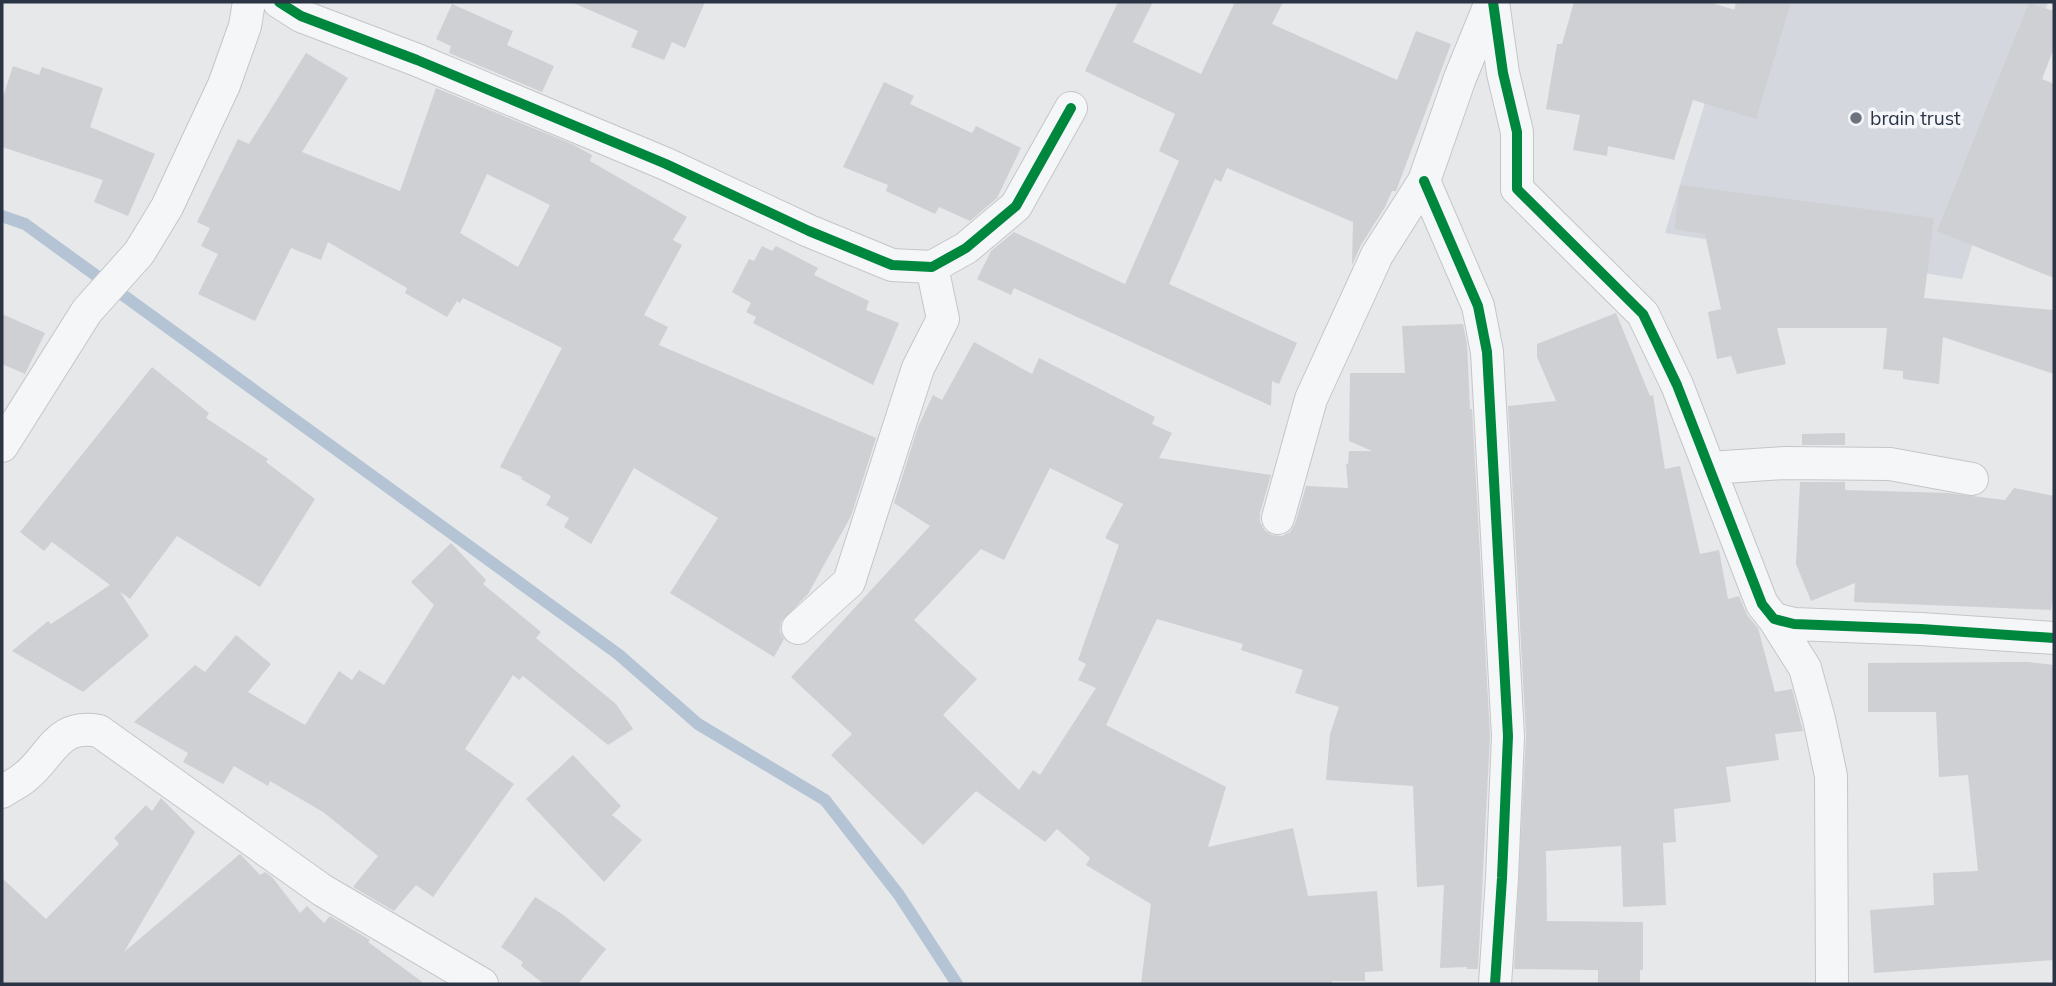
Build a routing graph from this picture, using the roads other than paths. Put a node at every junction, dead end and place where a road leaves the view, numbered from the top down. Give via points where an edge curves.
1 (249, 2) edge
2 (279, 2) edge
3 (1492, 2) edge
4 (1071, 108) dead end
5 (1424, 181) junction
6 (932, 267) junction
7 (2, 446) edge
8 (1709, 468) junction
9 (1972, 479) dead end
10 (1278, 518) dead end
11 (1774, 619) junction
12 (798, 628) dead end
13 (2054, 638) edge
14 (2, 792) edge
15 (482, 984) edge
16 (1494, 984) edge
17 (1832, 984) edge

1 - 7 street via 223,85 167,207 139,253 87,311
2 - 6 street via 300,16 654,159 808,231 892,265
3 - 5 street
3 - 8 street via 1517,132 1517,189 1643,314
4 - 6 street via 1016,206 966,248
5 - 10 street via 1377,255 1311,399
5 - 16 street via 1478,306 1487,352 1508,736
6 - 12 street via 943,319 918,368 849,582
8 - 9 street via 1890,464
8 - 11 street via 1762,604
11 - 13 street via 1794,624
11 - 17 street via 1805,668 1831,776
14 - 15 street via 26,777 62,736 84,728 99,731 322,890

